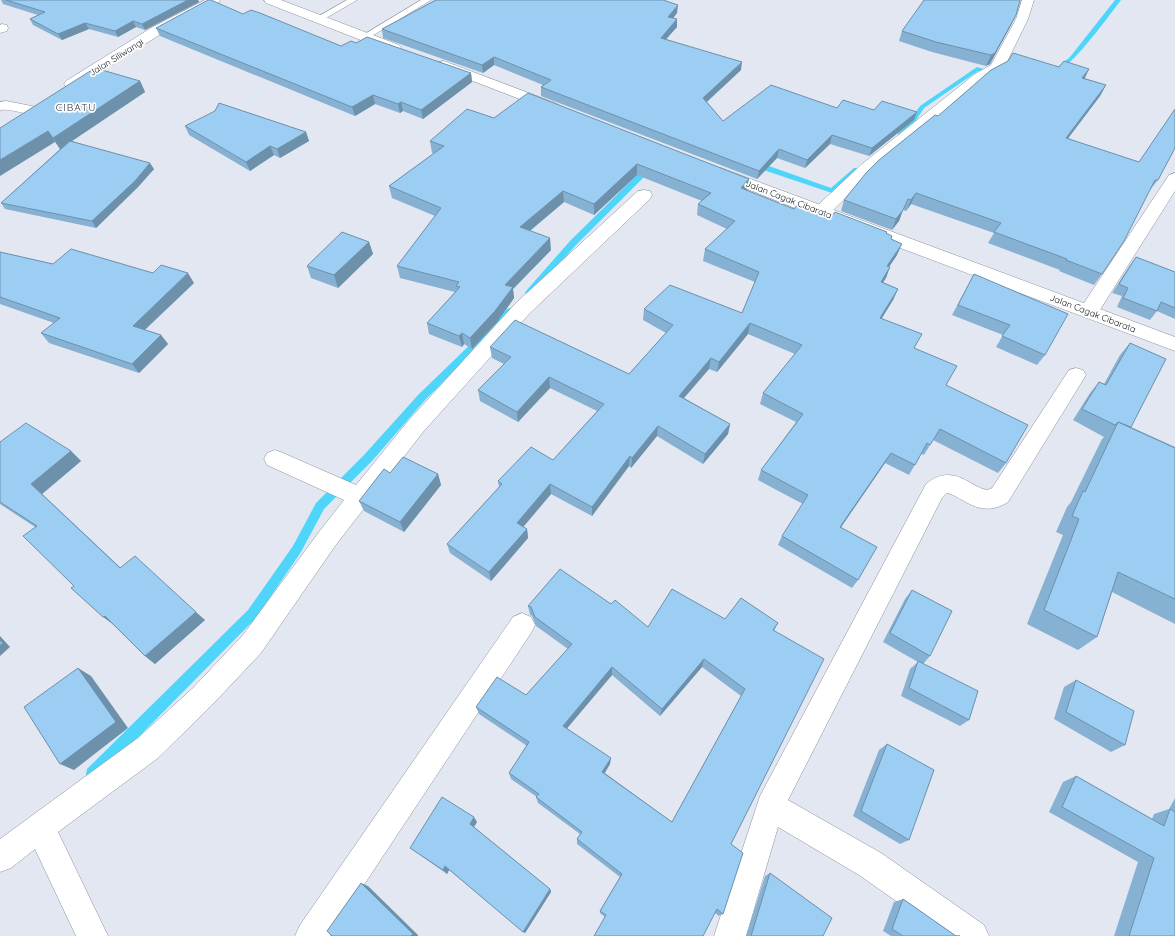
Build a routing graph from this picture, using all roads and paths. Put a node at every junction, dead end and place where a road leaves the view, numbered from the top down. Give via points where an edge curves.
1 (214, 0) edge
2 (272, 0) edge
3 (353, 0) edge
4 (427, 0) edge
5 (1028, 0) edge
6 (318, 19) junction
7 (364, 37) junction
8 (408, 53) edge
9 (430, 60) edge
10 (63, 90) edge
11 (44, 102) edge
12 (0, 106) edge
13 (32, 110) junction
14 (568, 113) edge
15 (19, 118) edge
16 (709, 168) edge
17 (1175, 178) edge
18 (644, 195) dead end
19 (821, 212) junction
20 (1089, 311) junction
21 (1175, 344) edge
22 (1076, 375) dead end
23 (275, 459) dead end
24 (360, 497) junction
25 (522, 625) dead end
26 (770, 806) junction
27 (41, 828) junction
28 (0, 857) edge
29 (92, 936) edge
30 (311, 936) edge
31 (730, 936) edge
32 (972, 936) edge

1 - 10 main road, Jalan Siliwangi via 156,31
2 - 6 main road
3 - 6 lane
4 - 7 lane
5 - 19 main road via 1022,19 997,68 980,77 868,167
6 - 7 main road
7 - 8 main road
9 - 14 main road
11 - 13 main road
12 - 13 main road
13 - 15 main road
16 - 19 main road, Jalan Cagak Cibarata
17 - 20 main road
18 - 24 main road via 522,309 416,426
19 - 20 main road, Jalan Cagak Cibarata
20 - 21 main road, Jalan Cagak Cibarata
22 - 26 main road via 996,498 984,500 956,485 942,484 936,488
23 - 24 main road
24 - 27 main road via 252,644 202,697 148,748
25 - 30 main road
26 - 31 main road
26 - 32 main road via 870,864
27 - 28 main road
27 - 29 main road

